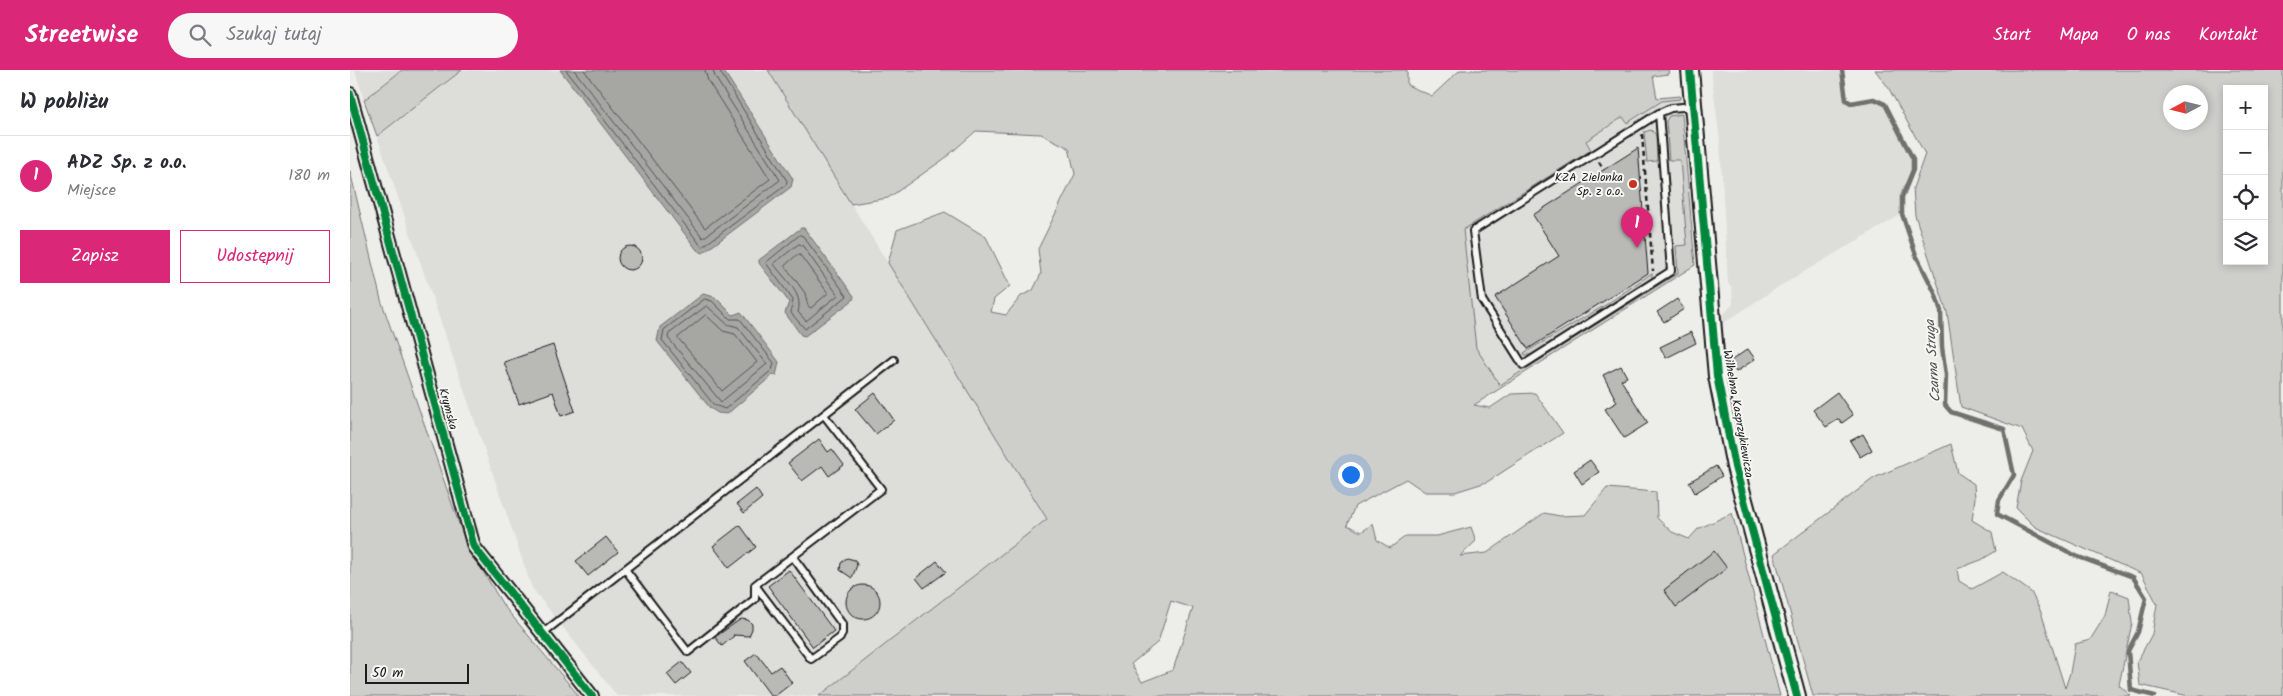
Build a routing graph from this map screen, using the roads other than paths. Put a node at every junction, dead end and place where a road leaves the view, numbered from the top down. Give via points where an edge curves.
1 (1690, 70) edge
2 (350, 94) edge
3 (1694, 106) junction
4 (1659, 113) junction
5 (894, 360) dead end
6 (824, 415) junction
7 (793, 557) junction
8 (625, 569) junction
9 (755, 585) junction
10 (543, 633) junction
11 (592, 696) edge
12 (1797, 696) edge

1 - 3 street, Wilhelma Kasprzykiewicza
2 - 10 street, Krymska via 474,547
3 - 4 lane via 1671,108
3 - 12 street, Wilhelma Kasprzykiewicza via 1717,376 1735,467
4 - 4 lane via 1671,271 1523,365 1482,300 1473,231
5 - 6 lane
6 - 7 lane via 880,489
6 - 8 lane
7 - 9 lane
7 - 9 lane via 842,624 840,638 811,659
8 - 9 lane via 688,652 755,599
8 - 10 lane
10 - 11 street, Krymska

